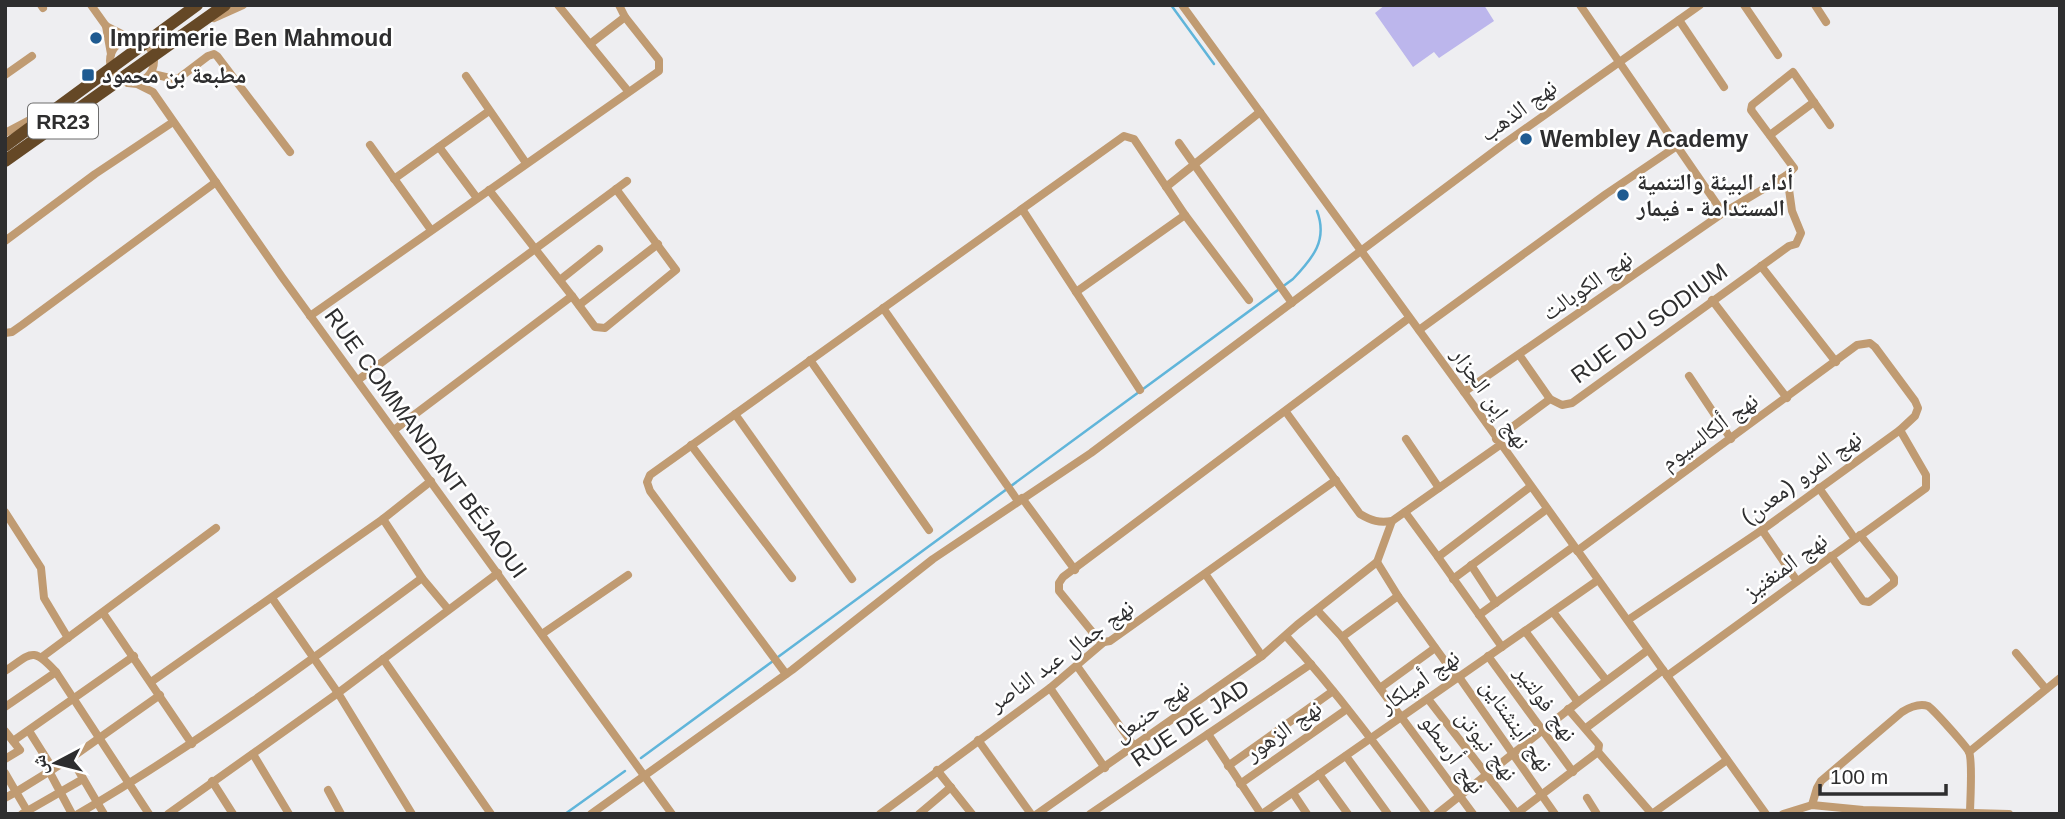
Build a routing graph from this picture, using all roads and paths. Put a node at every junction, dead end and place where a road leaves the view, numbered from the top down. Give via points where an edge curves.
1 (225, 5) edge
2 (243, 5) edge
3 (558, 5) edge
4 (620, 5) edge
5 (1182, 5) edge
6 (1580, 5) edge
7 (1745, 5) edge
8 (1815, 5) edge
9 (93, 6) edge
10 (196, 6) edge
11 (1695, 7) edge
12 (625, 17) junction
13 (1679, 20) junction
14 (201, 22) junction
15 (1826, 22) dead end
16 (106, 26) junction
17 (131, 39) junction
18 (145, 43) junction
19 (590, 44) junction
20 (111, 54) junction
21 (1778, 55) dead end
22 (32, 56) dead end
23 (1620, 61) junction
24 (154, 65) junction
25 (111, 68) junction
26 (5, 75) edge
27 (466, 76) dead end
28 (125, 81) junction
29 (1724, 87) dead end
30 (628, 91) junction
31 (153, 92) junction
32 (67, 102) junction
33 (1814, 102) junction
34 (489, 111) junction
35 (1260, 112) junction
36 (173, 122) junction
37 (1830, 125) dead end
38 (5, 133) edge
39 (1770, 135) junction
40 (1179, 142) dead end
41 (370, 145) dead end
42 (5, 146) edge
43 (1678, 146) junction
44 (439, 147) junction
45 (290, 152) dead end
46 (5, 161) edge
47 (526, 163) junction
48 (1195, 164) junction
49 (1787, 174) junction
50 (394, 180) junction
51 (627, 181) dead end
52 (216, 182) junction
53 (1166, 187) junction
54 (616, 189) junction
55 (489, 190) junction
56 (477, 198) junction
57 (1022, 209) junction
58 (1721, 209) junction
59 (1185, 215) junction
60 (431, 230) junction
61 (5, 241) edge
62 (658, 244) junction
63 (534, 248) junction
64 (599, 249) dead end
65 (1360, 250) junction
66 (1760, 266) junction
67 (560, 280) junction
68 (1076, 292) junction
69 (572, 296) junction
70 (1249, 300) dead end
71 (1712, 300) junction
72 (1292, 303) junction
73 (579, 305) junction
74 (883, 308) junction
75 (310, 316) junction
76 (1409, 318) junction
77 (1419, 330) junction
78 (5, 333) edge
79 (1863, 342) joint
80 (1520, 356) junction
81 (810, 360) junction
82 (1836, 362) junction
83 (1689, 376) dead end
84 (358, 380) junction
85 (1140, 390) dead end
86 (1464, 392) junction
87 (1787, 398) junction
88 (1550, 399) junction
89 (1286, 412) junction
90 (735, 414) junction
91 (394, 430) junction
92 (1900, 430) junction
93 (1406, 439) dead end
94 (1731, 439) junction
95 (1498, 442) junction
96 (691, 445) junction
97 (1336, 480) junction
98 (430, 481) junction
99 (1531, 487) junction
100 (1438, 488) junction
101 (1819, 488) junction
102 (1020, 499) junction
103 (1547, 509) junction
104 (5, 512) edge
105 (1405, 512) junction
106 (383, 519) junction
107 (1392, 521) junction
108 (216, 528) dead end
109 (929, 530) dead end
110 (1762, 530) junction
111 (1857, 537) junction
112 (1575, 549) junction
113 (1438, 556) junction
114 (1831, 556) junction
115 (1377, 562) junction
116 (1471, 565) junction
117 (1075, 570) junction
118 (498, 573) junction
119 (628, 575) dead end
120 (1206, 575) junction
121 (422, 578) junction
122 (792, 578) dead end
123 (852, 579) dead end
124 (1453, 579) junction
125 (1598, 580) junction
126 (1797, 580) junction
127 (1398, 597) junction
128 (272, 598) junction
129 (1496, 603) junction
130 (448, 609) junction
131 (1317, 610) junction
132 (1553, 612) junction
133 (103, 613) junction
134 (1479, 615) junction
135 (1628, 620) junction
136 (1525, 631) junction
137 (542, 634) junction
138 (1286, 636) junction
139 (1342, 637) junction
140 (68, 638) junction
141 (1104, 642) junction
142 (1502, 647) junction
143 (1435, 648) junction
144 (1648, 650) junction
145 (2016, 653) dead end
146 (134, 656) junction
147 (1262, 656) junction
148 (1488, 656) junction
149 (41, 657) junction
150 (313, 659) junction
151 (383, 659) junction
152 (1311, 664) junction
153 (1077, 666) junction
154 (5, 671) edge
155 (56, 672) junction
156 (1665, 673) junction
157 (786, 674) junction
158 (1458, 678) junction
159 (2060, 678) edge
160 (1606, 680) junction
161 (151, 682) junction
162 (1050, 688) junction
163 (1380, 688) junction
164 (2046, 690) junction
165 (1334, 691) junction
166 (338, 694) junction
167 (160, 695) junction
168 (72, 698) junction
169 (1428, 699) junction
170 (1577, 702) junction
171 (5, 707) edge
172 (1347, 709) junction
173 (1568, 709) junction
174 (1402, 717) junction
175 (1586, 728) junction
176 (29, 730) junction
177 (5, 731) edge
178 (1541, 731) junction
179 (1208, 734) junction
180 (98, 738) junction
181 (1370, 739) junction
182 (978, 740) junction
183 (13, 741) junction
184 (192, 744) junction
185 (1134, 746) junction
186 (1598, 752) junction
187 (1969, 752) junction
188 (253, 754) junction
189 (1513, 754) junction
190 (1346, 756) junction
191 (71, 758) junction
192 (5, 759) edge
193 (1727, 760) junction
194 (1228, 766) junction
195 (1105, 768) junction
196 (51, 770) junction
197 (937, 770) junction
198 (1573, 772) junction
199 (5, 773) edge
200 (1319, 774) junction
201 (643, 776) junction
202 (1486, 776) junction
203 (83, 779) junction
204 (212, 781) junction
205 (129, 784) junction
206 (1240, 784) junction
207 (951, 788) junction
208 (328, 789) dead end
209 (16, 792) junction
210 (61, 792) junction
211 (1293, 793) junction
212 (1543, 795) junction
213 (1460, 797) junction
214 (5, 798) edge
215 (1587, 798) dead end
216 (97, 803) junction
217 (1106, 804) junction
218 (1812, 805) junction
219 (26, 813) edge
220 (172, 813) edge
221 (882, 813) edge
222 (1264, 813) edge
223 (1970, 813) edge
224 (75, 814) edge
225 (104, 814) edge
226 (149, 814) edge
227 (233, 814) edge
228 (289, 814) edge
229 (341, 814) edge
230 (412, 814) edge
231 (491, 814) edge
232 (591, 814) edge
233 (672, 814) edge
234 (919, 814) edge
235 (972, 814) edge
236 (1031, 814) edge
237 (1037, 814) edge
238 (1090, 814) edge
239 (1112, 814) edge
240 (1307, 814) edge
241 (1348, 814) edge
242 (1388, 814) edge
243 (1427, 814) edge
244 (1437, 814) edge
245 (1474, 814) edge
246 (1516, 814) edge
247 (1555, 814) edge
248 (1597, 814) edge
249 (1652, 814) edge
250 (1766, 814) edge
251 (1783, 814) edge
252 (2009, 814) edge

1 - 14 highway, RR23
2 - 14 street
3 - 19 street
4 - 12 street
5 - 35 street, نهج إبن الجزار
6 - 23 street
7 - 21 street
8 - 15 street
9 - 16 street
10 - 18 highway, RR23
11 - 13 street, نهج الذهب
12 - 19 street
12 - 30 street via 660,66
13 - 23 street, نهج الذهب
13 - 29 street
14 - 24 highway, RR23
16 - 17 street
16 - 20 street
17 - 18 street
17 - 20 street via 119,43
18 - 24 street
18 - 25 highway, RR23
19 - 30 street
20 - 25 street
22 - 26 street
23 - 43 street
23 - 65 street, نهج الذهب
24 - 28 highway, RR23
24 - 31 street
24 - 45 street via 179,78 214,54
25 - 28 street
25 - 32 highway, RR23
27 - 34 street
28 - 31 street
28 - 46 highway, RR23
30 - 47 street
31 - 36 street, RUE COMMANDANT BÉJAOUI
32 - 38 street
32 - 42 highway, RR23
33 - 37 street
33 - 39 street
33 - 39 street via 1793,72 1750,107
34 - 44 street
34 - 47 street
35 - 48 street
35 - 65 street, نهج إبن الجزار
36 - 52 street, RUE COMMANDANT BÉJAOUI
36 - 61 street
39 - 49 street via 1794,167
40 - 48 street
41 - 50 street
43 - 58 street
43 - 77 street
44 - 50 street
44 - 56 street
47 - 55 street
48 - 53 street
48 - 72 street
49 - 58 street, نهج الكوبالت
49 - 66 street, RUE DU SODIUM via 1792,211 1801,233 1796,244
50 - 60 street
51 - 54 street
52 - 75 street, RUE COMMANDANT BÉJAOUI
52 - 78 street
53 - 57 street via 1134,139 1124,136
53 - 59 street
54 - 62 street
54 - 63 street
55 - 56 street
55 - 63 street
56 - 60 street
57 - 68 street
57 - 74 street
58 - 80 street, نهج الكوبالت
59 - 68 street
59 - 70 street
60 - 75 street
62 - 73 street
62 - 73 street via 676,270 605,328 595,327
63 - 67 street
63 - 84 street
64 - 67 street
65 - 72 street, نهج الذهب
65 - 76 street, نهج إبن الجزار
66 - 71 street, RUE DU SODIUM
66 - 82 street
67 - 69 street
68 - 85 street
69 - 73 street
69 - 91 street
71 - 87 street
71 - 88 street, RUE DU SODIUM via 1572,403 1562,405
72 - 102 street, نهج الذهب via 1091,453
74 - 81 street
74 - 102 street
75 - 84 street, RUE COMMANDANT BÉJAOUI
76 - 77 street, نهج إبن الجزار
76 - 89 street
77 - 86 street, نهج إبن الجزار
79 - 82 street, نهج ألكالسيوم
79 - 92 street, نهج المرو (معدن) via 1875,347 1918,408
80 - 86 street, نهج الكوبالت
80 - 88 street
81 - 90 street
81 - 109 street
82 - 87 street, نهج ألكالسيوم
83 - 94 street
84 - 91 street, RUE COMMANDANT BÉJAOUI
86 - 95 street, نهج إبن الجزار
87 - 94 street, نهج ألكالسيوم
88 - 95 street, RUE DU SODIUM
89 - 97 street
89 - 117 street
90 - 96 street
90 - 123 street
91 - 98 street, RUE COMMANDANT BÉJAOUI
92 - 101 street, نهج المرو (معدن)
92 - 111 street, نهج المنغنيز via 1926,475 1926,488
93 - 100 street
94 - 112 street, نهج ألكالسيوم
95 - 99 street, نهج إبن الجزار
95 - 100 street, RUE DU SODIUM
96 - 122 street
96 - 157 street via 650,475 650,491
97 - 107 street via 1360,514 1372,521
97 - 120 street, نهج جمال عبد الناصر
98 - 106 street
98 - 118 street, RUE COMMANDANT BÉJAOUI
99 - 103 street, نهج إبن الجزار
99 - 113 street
100 - 105 street, RUE DU SODIUM
101 - 110 street, نهج المرو (معدن)
101 - 111 street
102 - 117 street
102 - 157 street, نهج الذهب via 933,559
103 - 112 street, نهج إبن الجزار
103 - 116 street
104 - 140 street via 41,568 44,598
105 - 107 street, RUE DU SODIUM
105 - 113 street
106 - 121 street
106 - 128 street
107 - 115 street
108 - 133 street
110 - 126 street
110 - 135 street, نهج المرو (معدن)
111 - 114 street, نهج المنغنيز
111 - 114 street via 1894,578 1894,583 1869,602 1863,601
112 - 125 street, نهج إبن الجزار
112 - 129 street, نهج ألكالسيوم
113 - 124 street
114 - 126 street, نهج المنغنيز
115 - 127 street, نهج أينشتاين
115 - 131 street, نهج حنبعل
116 - 124 street
116 - 129 street
117 - 141 street via 1063,577 1059,591
118 - 130 street
118 - 137 street, RUE COMMANDANT BÉJAOUI
119 - 137 street
120 - 141 street, نهج جمال عبد الناصر
120 - 147 street
121 - 130 street
121 - 150 street
124 - 134 street
125 - 132 street, نهج أميلكار
125 - 135 street, نهج إبن الجزار
126 - 156 street, نهج المنغنيز
127 - 139 street
127 - 143 street, نهج أينشتاين
128 - 150 street
128 - 161 street
129 - 134 street, نهج ألكالسيوم
130 - 151 street
131 - 138 street, نهج حنبعل
131 - 139 street, نهج أرسطو
132 - 136 street, نهج أميلكار
132 - 160 street
133 - 140 street
133 - 146 street
134 - 142 street
135 - 144 street, نهج إبن الجزار
136 - 142 street, نهج أميلكار
136 - 170 street
137 - 201 street, RUE COMMANDANT BÉJAOUI
138 - 147 street, نهج حنبعل
138 - 152 street
139 - 163 street, نهج أرسطو
140 - 149 street
141 - 153 street, نهج جمال عبد الناصر
142 - 148 street, نهج أميلكار
143 - 158 street, نهج أينشتاين
143 - 163 street
144 - 156 street, نهج إبن الجزار
144 - 160 street
145 - 164 street
146 - 161 street
146 - 168 street
147 - 185 street, نهج حنبعل
148 - 158 street, نهج أميلكار
148 - 178 street, نهج فولتير
149 - 154 street via 27,655
149 - 155 street
150 - 166 street
150 - 184 street
151 - 166 street
151 - 231 street
152 - 165 street
152 - 179 street, RUE DE JAD
153 - 162 street, نهج جمال عبد الناصر
153 - 185 street
155 - 168 street
155 - 171 street
156 - 175 street, نهج المنغنيز
156 - 193 street, نهج إبن الجزار
157 - 201 street, نهج الذهب
158 - 169 street, نهج أميلكار
158 - 189 street, نهج أينشتاين
159 - 164 street
160 - 170 street
161 - 167 street
162 - 182 street, نهج جمال عبد الناصر
162 - 195 street
163 - 174 street, نهج أرسطو
164 - 187 street
165 - 172 street
165 - 194 street
166 - 188 street
166 - 230 street
167 - 180 street
167 - 184 street
168 - 176 street
168 - 180 street
169 - 174 street, نهج أميلكار
169 - 202 street, نهج نيوتن
170 - 173 street
172 - 181 street
172 - 206 street, نهج الزهور
173 - 175 street
173 - 178 street
174 - 181 street, نهج أميلكار
174 - 213 street, نهج أرسطو
175 - 186 street via 1599,746
176 - 183 street
176 - 196 street
177 - 183 street
178 - 189 street
178 - 198 street, نهج فولتير
179 - 194 street
179 - 217 street, RUE DE JAD
180 - 191 street
180 - 205 street
181 - 190 street, نهج أميلكار
181 - 243 street
182 - 197 street, نهج جمال عبد الناصر
182 - 236 street
183 - 192 street via 20,750
184 - 205 street
185 - 195 street, نهج حنبعل
186 - 198 street
186 - 249 street
187 - 218 street via 1936,712 1928,706 1911,706 1821,781
187 - 223 street
188 - 204 street
188 - 228 street
189 - 202 street
189 - 212 street, نهج أينشتاين
190 - 200 street, نهج أميلكار
190 - 242 street
191 - 196 street
191 - 203 street
193 - 249 street
193 - 250 street, نهج إبن الجزار
194 - 206 street
195 - 237 street, نهج حنبعل
196 - 209 street
196 - 210 street
197 - 207 street
197 - 221 street, نهج جمال عبد الناصر
198 - 212 street
199 - 209 street
200 - 211 street, نهج أميلكار
200 - 241 street
201 - 232 street, نهج الذهب
201 - 233 street, RUE COMMANDANT BÉJAOUI
202 - 213 street
202 - 246 street, نهج نيوتن
203 - 210 street
203 - 216 street
204 - 220 street
204 - 227 street
205 - 216 street
205 - 226 street
206 - 222 street
207 - 234 street
207 - 235 street
208 - 229 street
209 - 214 street
209 - 219 street
210 - 219 street
210 - 224 street
211 - 222 street, نهج أميلكار
211 - 240 street
212 - 246 street
212 - 247 street, نهج أينشتاين
213 - 244 street
213 - 245 street, نهج أرسطو
215 - 248 street
216 - 224 street
216 - 225 street
217 - 238 street, RUE DE JAD
217 - 239 street
218 - 223 street
218 - 251 street
223 - 252 street

